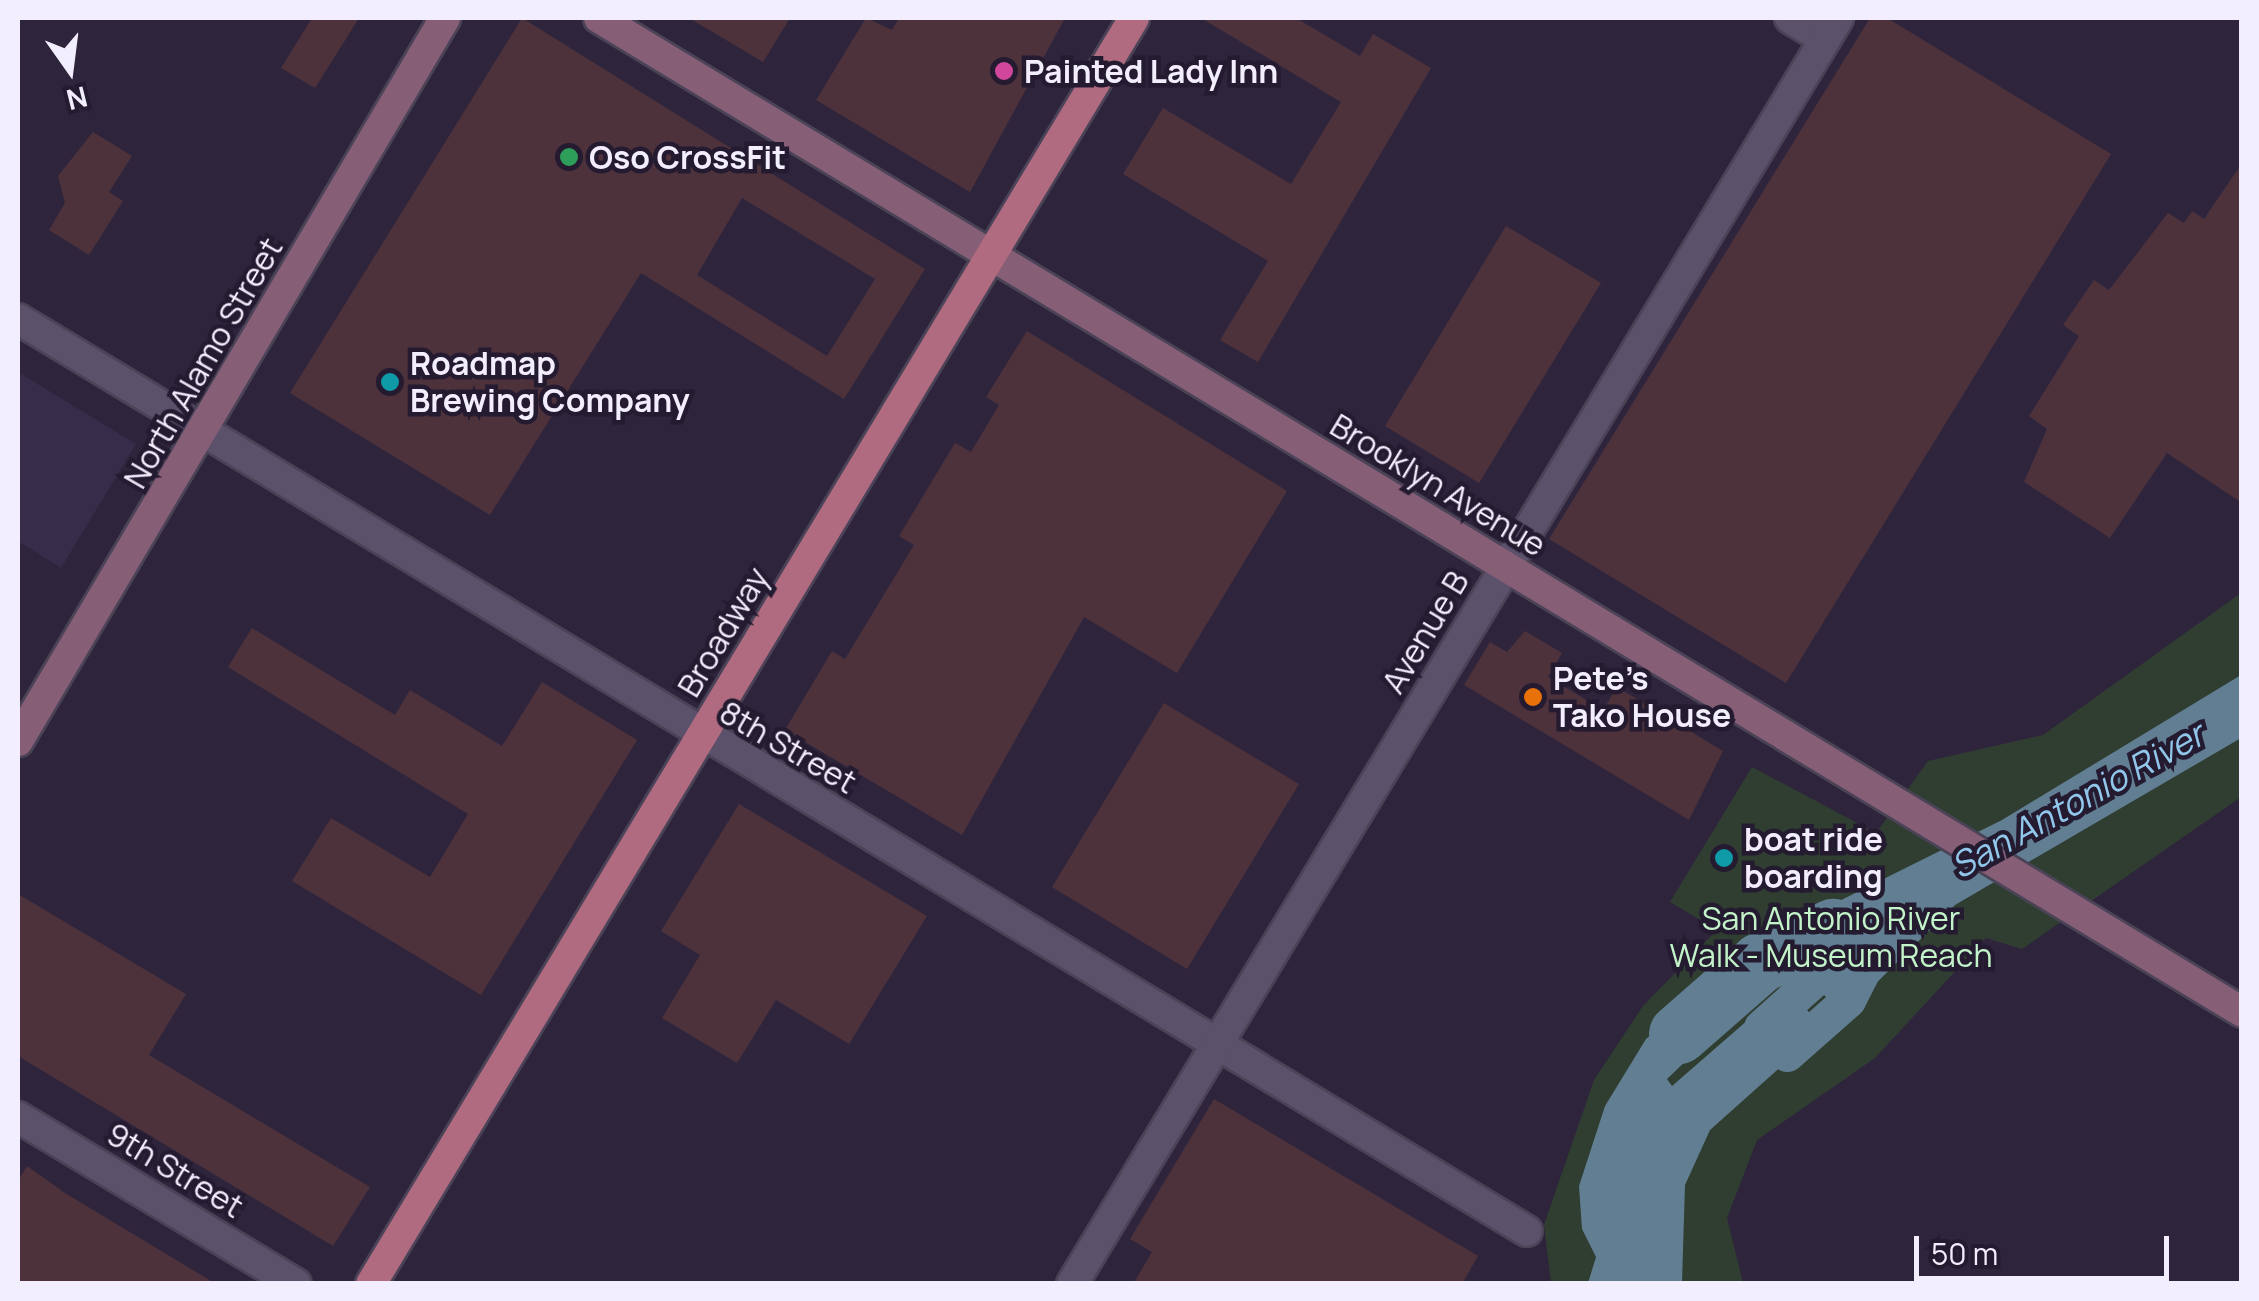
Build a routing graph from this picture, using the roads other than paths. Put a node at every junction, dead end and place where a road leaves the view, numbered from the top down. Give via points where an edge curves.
1 (445, 18) edge
2 (599, 18) edge
3 (1134, 18) edge
4 (1790, 18) edge
5 (1832, 28) edge
6 (990, 255) junction
7 (18, 319) edge
8 (204, 433) junction
9 (1506, 567) junction
10 (701, 737) junction
11 (18, 741) edge
12 (2242, 1012) edge
13 (1217, 1044) junction
14 (18, 1117) edge
15 (1527, 1231) dead end
16 (296, 1284) edge
17 (372, 1284) edge
18 (1072, 1284) edge

1 - 8 street, North Alamo Street
2 - 6 street, Brooklyn Avenue
3 - 6 main road, Broadway
4 - 5 street
5 - 9 street, Avenue B
6 - 9 street, Brooklyn Avenue
6 - 10 main road, Broadway
7 - 8 street, 8th Street
8 - 10 street, 8th Street
8 - 11 street, North Alamo Street
9 - 12 street, Brooklyn Avenue
9 - 13 street, Avenue B
10 - 13 street, 8th Street
10 - 17 main road, Broadway
13 - 15 street, 8th Street
13 - 18 street, Avenue B
14 - 16 street, 9th Street

